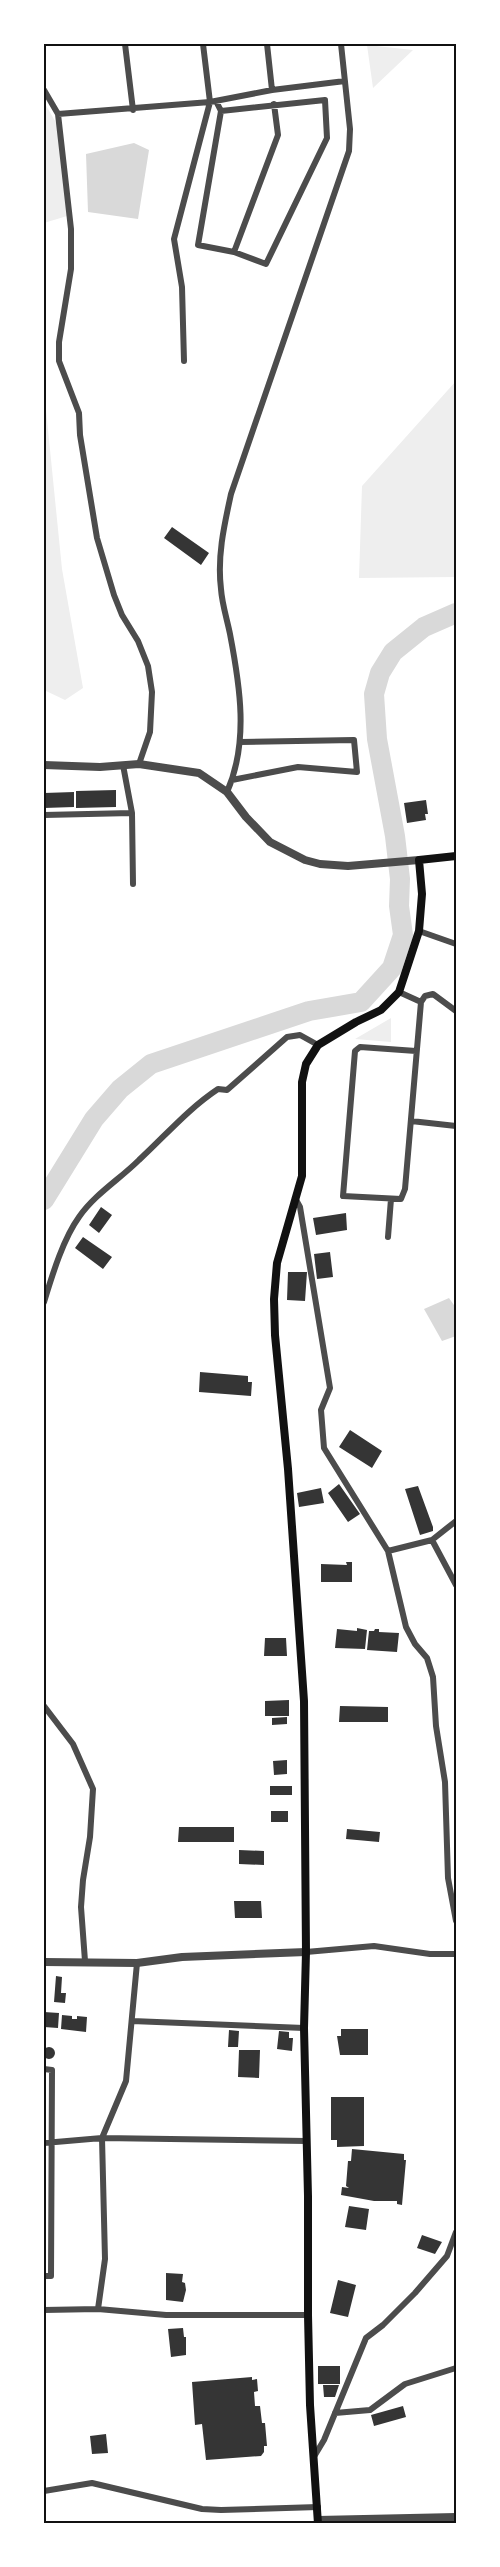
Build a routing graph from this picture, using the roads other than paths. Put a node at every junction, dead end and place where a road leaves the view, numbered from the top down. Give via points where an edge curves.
1 (125, 44) edge
2 (203, 44) edge
3 (267, 44) edge
4 (340, 44) edge
5 (345, 81) junction
6 (44, 90) edge
7 (272, 90) junction
8 (213, 102) junction
9 (274, 104) junction
10 (133, 110) junction
11 (220, 111) junction
12 (58, 114) junction
13 (234, 252) junction
14 (184, 361) dead end
15 (240, 742) junction
16 (139, 764) junction
17 (44, 765) edge
18 (123, 765) junction
19 (232, 780) junction
20 (226, 792) junction
21 (132, 813) junction
22 (44, 815) edge
23 (456, 856) edge
24 (415, 860) junction
25 (133, 884) dead end
26 (419, 931) junction
27 (456, 944) edge
28 (399, 992) junction
29 (421, 1002) junction
30 (456, 1011) edge
31 (318, 1046) junction
32 (416, 1051) junction
33 (411, 1120) junction
34 (456, 1126) edge
35 (294, 1197) junction
36 (391, 1199) junction
37 (388, 1237) dead end
38 (44, 1302) edge
39 (456, 1521) edge
40 (432, 1540) junction
41 (388, 1551) junction
42 (456, 1585) edge
43 (44, 1706) edge
44 (456, 1921) edge
45 (306, 1952) junction
46 (456, 1954) edge
47 (85, 1960) junction
48 (44, 1962) edge
49 (137, 1963) junction
50 (132, 2021) junction
51 (304, 2028) junction
52 (44, 2069) edge
53 (102, 2138) junction
54 (307, 2140) junction
55 (51, 2142) junction
56 (44, 2143) edge
57 (456, 2232) edge
58 (44, 2276) edge
59 (98, 2309) junction
60 (44, 2310) edge
61 (308, 2315) junction
62 (456, 2368) edge
63 (335, 2413) junction
64 (315, 2455) junction
65 (44, 2491) edge
66 (318, 2507) junction
67 (456, 2517) edge
68 (318, 2522) edge

1 - 10 street
2 - 8 street
3 - 7 street
4 - 5 street
5 - 7 street
5 - 15 street via 348,152 231,494 222,534 221,592 241,697
6 - 12 street
7 - 8 street
8 - 10 street
8 - 11 street
8 - 14 street via 174,240 182,287
9 - 11 street
9 - 13 street via 278,135
9 - 13 street via 325,100 327,138 266,264
10 - 12 street
11 - 13 street via 198,245
12 - 16 street via 71,229 71,269 59,361 79,413 88,487 104,561 122,615 148,666 152,692 150,732
15 - 19 street
15 - 19 street via 354,740 357,772 298,767
16 - 18 street
16 - 20 street via 199,773
17 - 18 street
18 - 21 street
19 - 20 street
20 - 24 street via 270,842 305,860 336,866
21 - 22 street
21 - 25 street
23 - 24 main road
24 - 26 main road via 422,894
26 - 27 street
26 - 28 main road
28 - 29 street
28 - 31 main road via 381,1010
29 - 30 street via 433,994
29 - 32 street
31 - 35 main road via 306,1064 302,1082 302,1176
31 - 38 street via 300,1035 287,1037 227,1090 218,1089 193,1106 78,1218
32 - 33 street
32 - 36 street via 360,1047 355,1051 343,1196
33 - 34 street
33 - 36 street via 405,1189 401,1198
35 - 41 street via 300,1207 330,1388 321,1410 324,1448
35 - 45 main road via 277,1263 274,1299 304,1701
36 - 37 street
39 - 40 street
40 - 41 street
40 - 42 street
41 - 44 street via 406,1627 427,1658 433,1677 445,1782 448,1878
43 - 47 street via 73,1744 93,1789 81,1907
45 - 46 street via 374,1946
45 - 49 street via 182,1957
45 - 51 main road
47 - 48 street
47 - 49 street
49 - 50 street
50 - 51 street
50 - 53 street via 126,2081
51 - 54 main road
52 - 55 street via 52,2070
53 - 54 street
53 - 55 street
53 - 59 street via 105,2259
54 - 61 main road
55 - 56 street
55 - 58 street via 51,2276
57 - 63 street via 447,2256 415,2293 366,2338
59 - 60 street
59 - 61 street via 166,2315
61 - 64 main road
62 - 63 street via 405,2384 370,2410
63 - 64 street
64 - 66 main road
65 - 66 street via 92,2483 202,2509
66 - 68 main road
67 - 68 street

